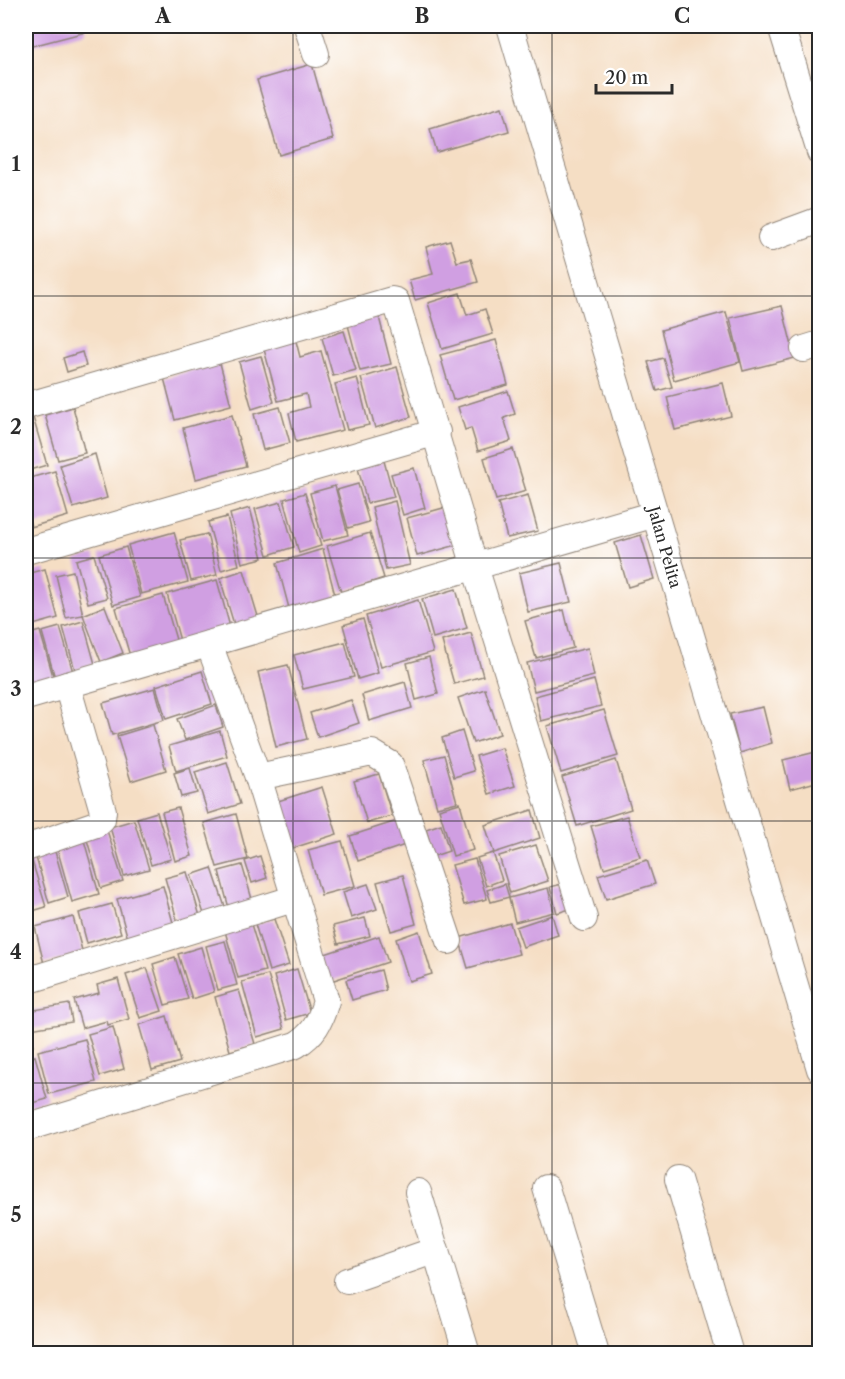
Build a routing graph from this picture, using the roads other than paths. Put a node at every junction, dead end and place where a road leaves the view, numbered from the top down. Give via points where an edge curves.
1 (307, 26) edge
2 (510, 26) edge
3 (781, 26) edge
4 (316, 54) dead end
5 (819, 152) edge
6 (819, 220) edge
7 (771, 238) dead end
8 (26, 406) edge
9 (437, 432) junction
10 (655, 514) junction
11 (26, 551) edge
12 (475, 567) junction
13 (209, 644) junction
14 (67, 685) junction
15 (26, 698) edge
16 (258, 777) junction
17 (26, 848) edge
18 (293, 899) junction
19 (584, 918) dead end
20 (449, 941) dead end
21 (26, 981) edge
22 (819, 1069) edge
23 (26, 1128) edge
24 (678, 1179) dead end
25 (546, 1188) dead end
26 (418, 1192) dead end
27 (436, 1250) junction
28 (347, 1281) dead end
29 (467, 1353) edge
30 (596, 1353) edge
31 (730, 1353) edge

1 - 4 street
2 - 10 street, Jalan Pelita
3 - 5 street
6 - 7 street
8 - 9 street via 392,300 399,304
9 - 11 street
9 - 12 street
10 - 12 street
10 - 22 street, Jalan Pelita
12 - 13 street
12 - 19 street
13 - 14 street
13 - 16 street
14 - 15 street
14 - 17 street via 102,819
16 - 18 street
16 - 20 street via 372,753 390,764
18 - 21 street
18 - 23 street via 326,1001 318,1025 306,1040
24 - 31 street
25 - 30 street
26 - 27 street
27 - 28 street
27 - 29 street

